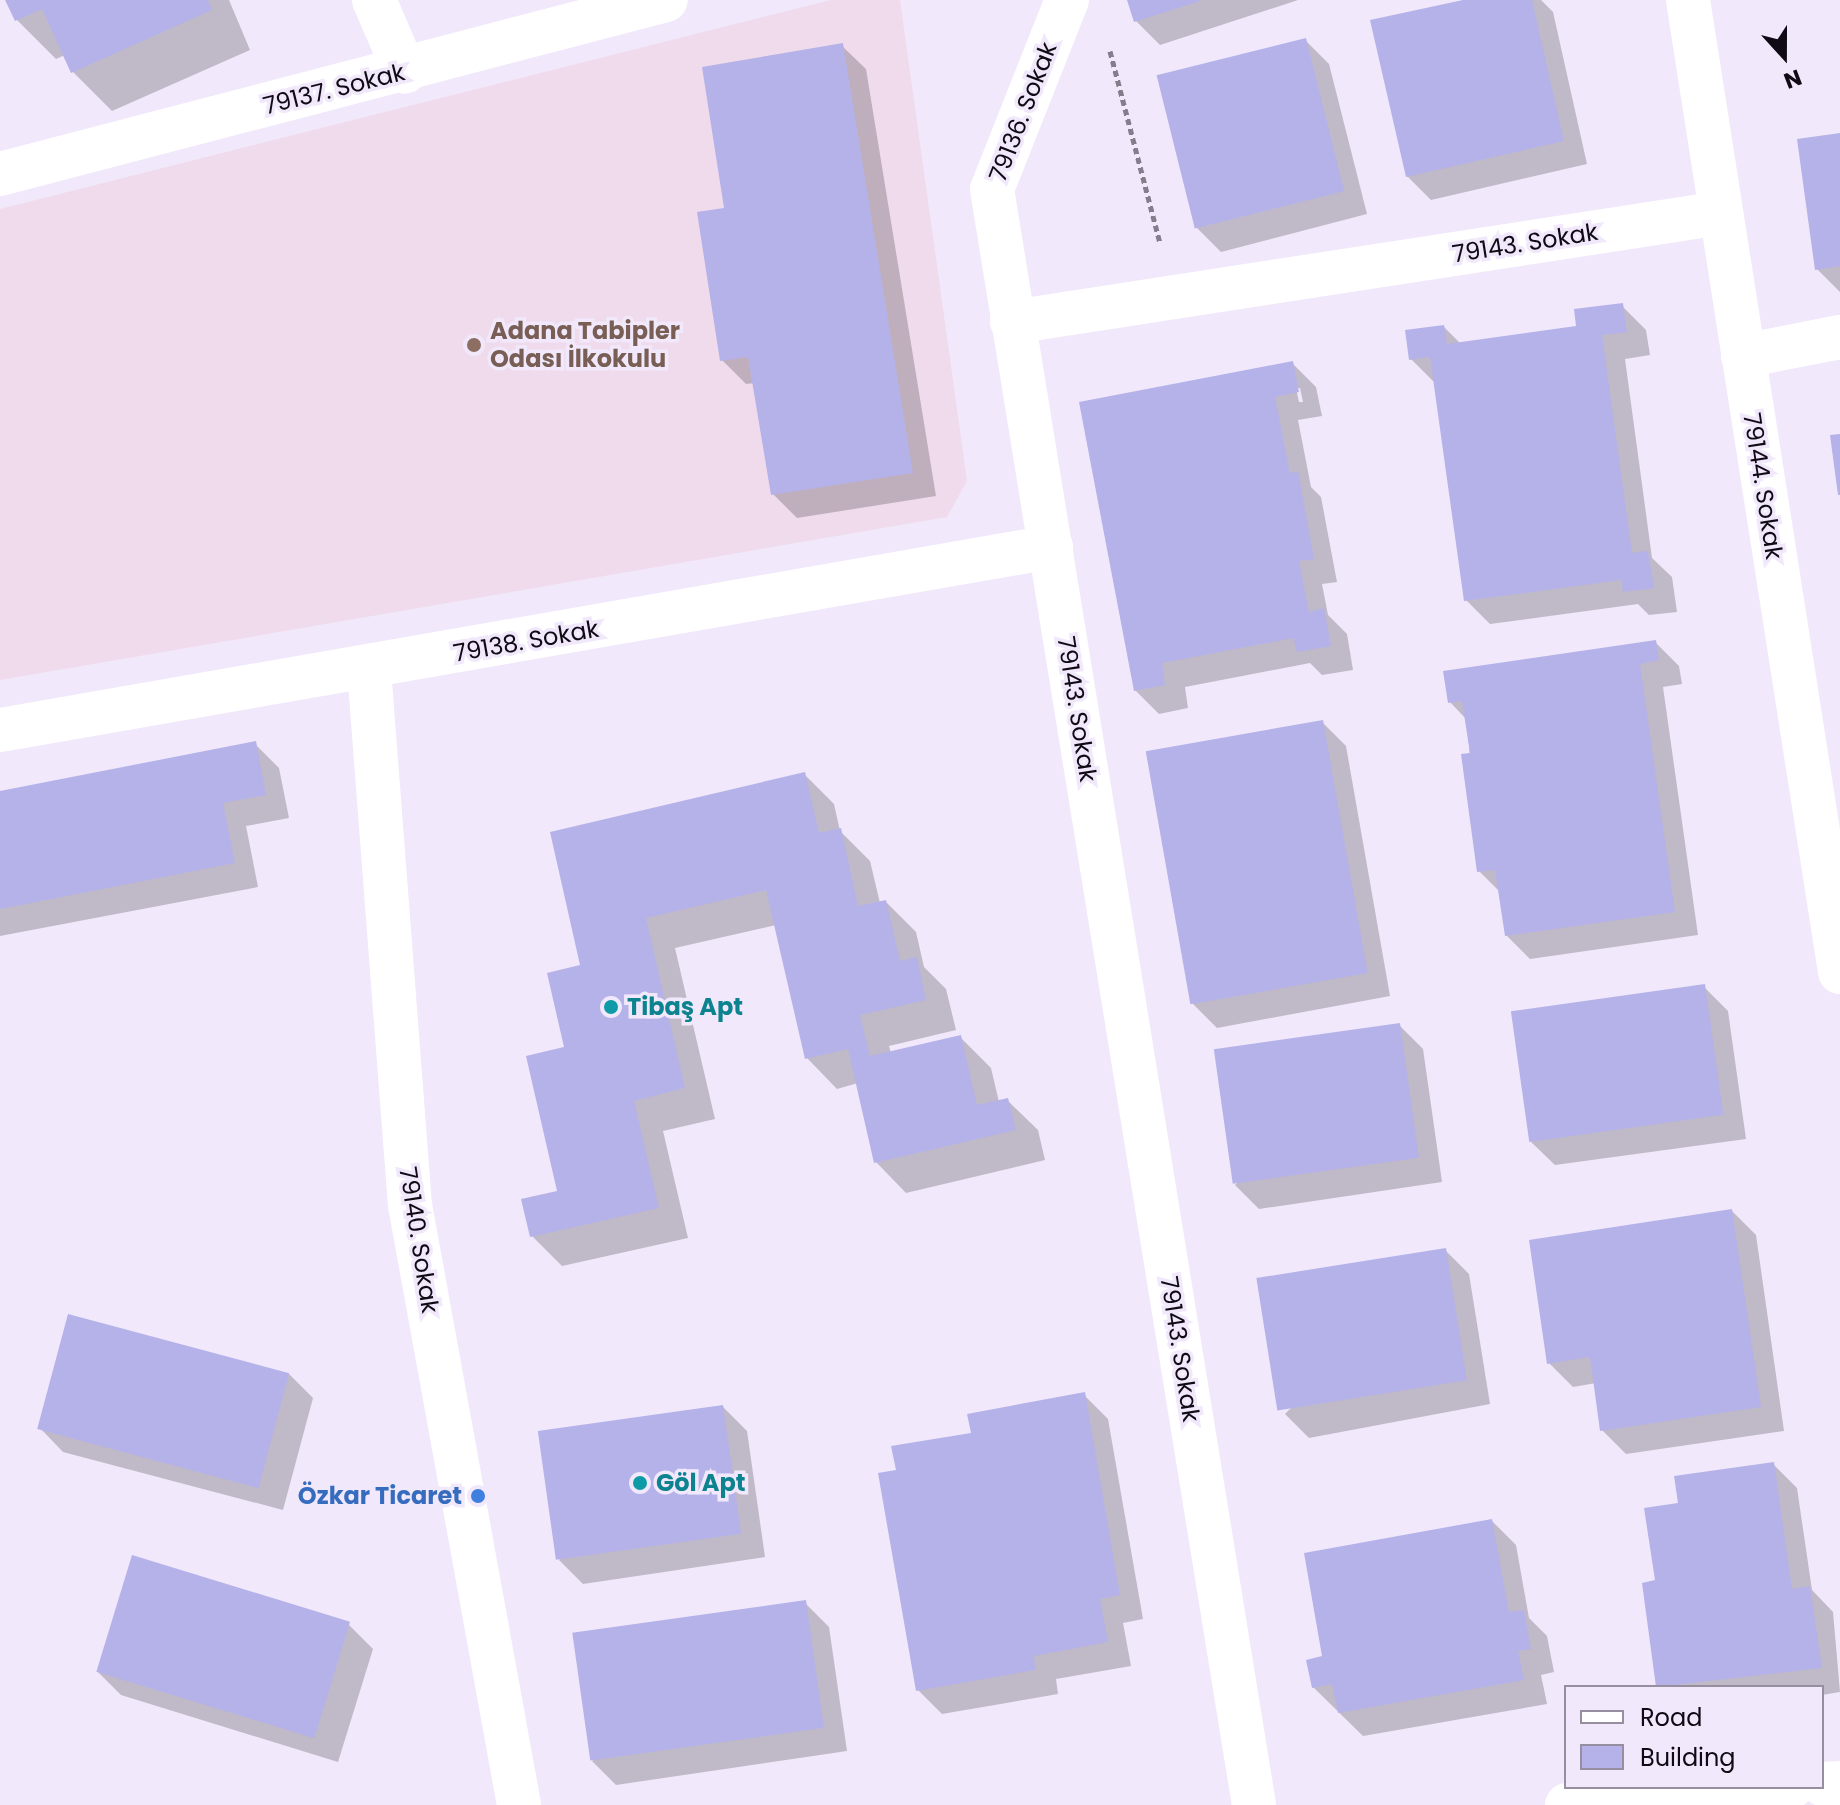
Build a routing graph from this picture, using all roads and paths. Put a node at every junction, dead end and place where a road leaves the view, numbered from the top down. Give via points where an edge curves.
1 (374, 0) edge
2 (666, 0) edge
3 (1067, 0) edge
4 (1688, 0) edge
5 (1108, 45) dead end
6 (405, 72) junction
7 (0, 174) edge
8 (1721, 213) junction
9 (1166, 254) dead end
10 (1012, 322) junction
11 (1840, 337) edge
12 (1743, 356) junction
13 (1051, 547) junction
14 (369, 669) junction
15 (0, 730) edge
16 (1840, 972) edge
17 (1766, 1789) edge
18 (519, 1805) edge
19 (1254, 1805) edge
20 (1567, 1805) edge

1 - 6 street
2 - 6 street, 79137. Sokak
3 - 10 street, 79136. Sokak via 992,189
4 - 8 street, 79144. Sokak
5 - 9 path
6 - 7 street, 79137. Sokak
8 - 10 street, 79143. Sokak
8 - 12 street, 79144. Sokak
10 - 13 street, 79143. Sokak
11 - 12 street
12 - 16 street, 79144. Sokak
13 - 14 street, 79138. Sokak
13 - 19 street, 79143. Sokak
14 - 15 street, 79138. Sokak
14 - 18 street, 79140. Sokak via 410,1205
17 - 20 street

